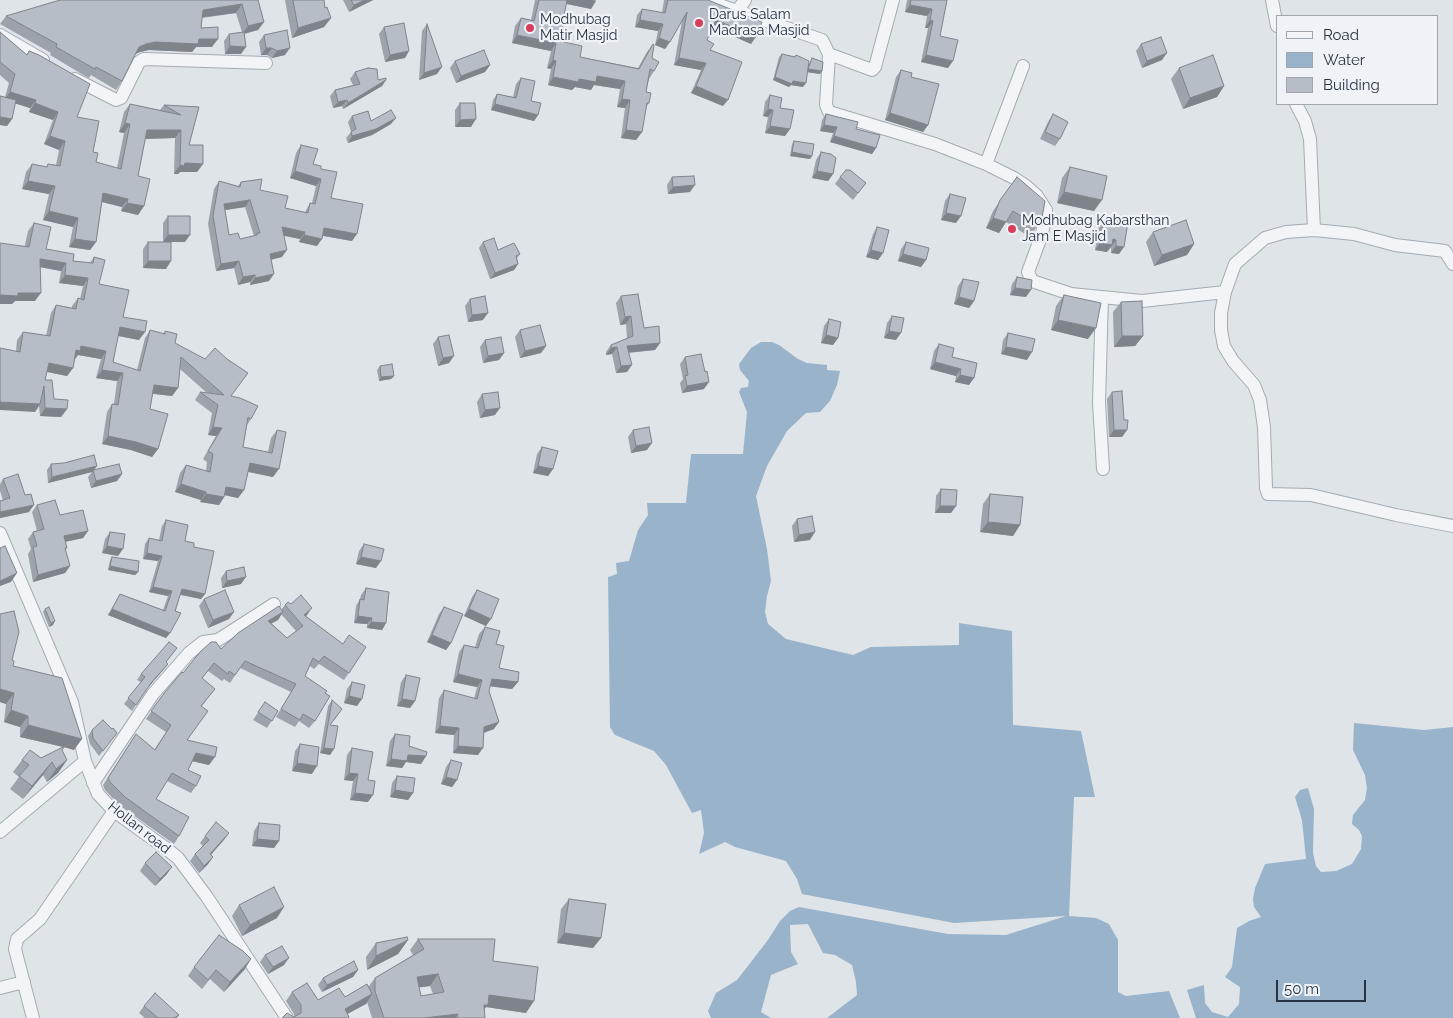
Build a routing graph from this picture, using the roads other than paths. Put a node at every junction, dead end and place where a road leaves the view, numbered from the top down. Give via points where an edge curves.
1 (705, 0) edge
2 (893, 0) edge
3 (1272, 0) edge
4 (742, 5) edge
5 (1276, 21) edge
6 (0, 35) edge
7 (829, 54) junction
8 (266, 63) dead end
9 (51, 65) edge
10 (1023, 66) dead end
11 (68, 75) edge
12 (1297, 105) edge
13 (986, 164) junction
14 (1314, 230) junction
15 (1449, 251) edge
16 (1453, 264) edge
17 (1225, 292) junction
18 (1102, 297) junction
19 (1103, 469) dead end
20 (1453, 526) edge
21 (0, 532) edge
22 (274, 604) dead end
23 (85, 761) junction
24 (93, 783) junction
25 (114, 812) junction
26 (0, 832) edge
27 (24, 982) junction
28 (0, 988) edge
29 (280, 1015) edge
30 (34, 1018) edge

1 - 4 street
2 - 7 street via 872,70
3 - 5 street
4 - 7 street via 822,40
6 - 9 street
7 - 13 street via 826,105 829,112 935,144
8 - 11 street via 144,59 139,62 121,98 116,100
10 - 13 street
12 - 14 street via 1310,139
13 - 18 street via 1026,186 1046,210 1042,234 1028,272 1032,281 1071,294
14 - 15 street
14 - 17 street via 1286,232 1265,238 1234,264
15 - 16 street
17 - 18 street via 1142,301
17 - 20 street via 1221,313 1224,346 1254,385 1260,400 1268,494 1310,495
18 - 19 street via 1099,403
21 - 23 street, Hollan road via 72,702
22 - 24 street via 218,640 203,642 189,653 153,694
23 - 24 street, Hollan road
23 - 26 street
24 - 25 street, Hollan road
25 - 27 street via 40,919 17,939 15,950
25 - 29 street, Hollan road via 178,858 212,904
27 - 28 street
27 - 30 street

